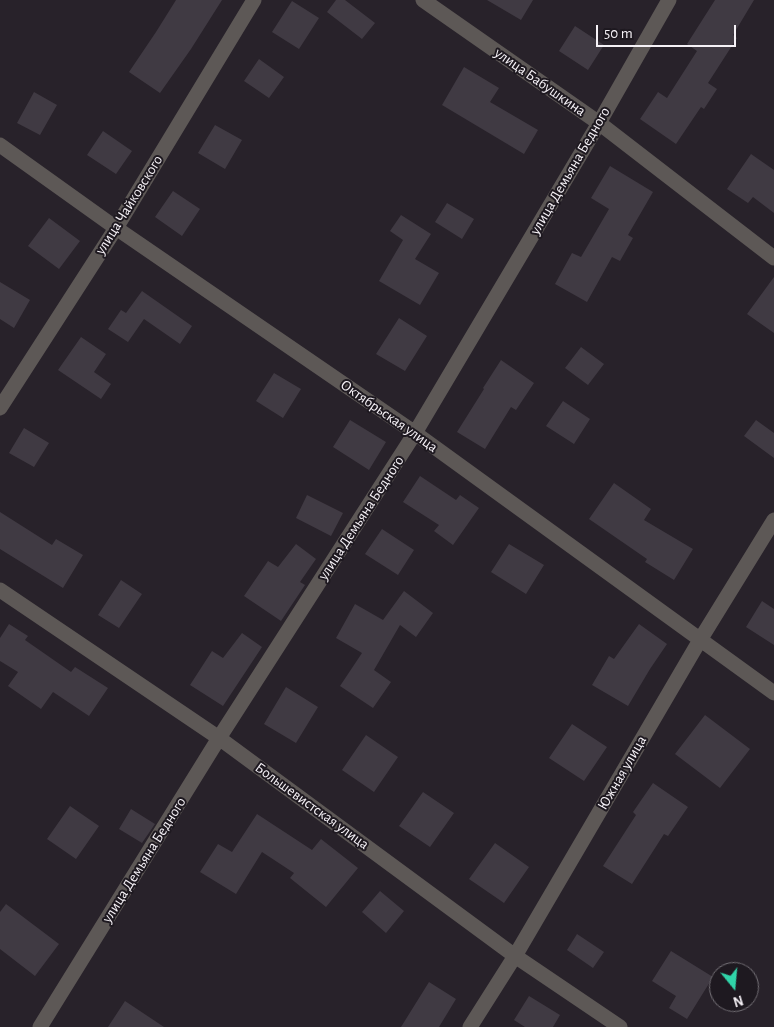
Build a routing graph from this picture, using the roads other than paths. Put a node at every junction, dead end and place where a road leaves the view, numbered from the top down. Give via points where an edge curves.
1 (254, 0) edge
2 (423, 0) edge
3 (669, 0) edge
4 (599, 123) junction
5 (0, 145) edge
6 (116, 228) junction
7 (774, 258) edge
8 (0, 408) edge
9 (415, 433) junction
10 (774, 520) edge
11 (0, 590) edge
12 (700, 640) junction
13 (774, 693) edge
14 (219, 738) junction
15 (515, 956) junction
16 (40, 1027) edge
17 (470, 1027) edge
18 (620, 1027) edge

1 - 6 street, улица Чайковского
2 - 4 street, улица Бабушкина
3 - 4 street, улица Демьяна Бедного
4 - 7 street, улица Бабушкина
4 - 9 street, улица Демьяна Бедного
5 - 6 street, Октябрьская улица
6 - 8 street, улица Чайковского
6 - 9 street, Октябрьская улица
9 - 12 street, Октябрьская улица
9 - 14 street, улица Демьяна Бедного
10 - 12 street, Южная улица
11 - 14 street, Большевистская улица
12 - 13 street, Октябрьская улица
12 - 15 street, Южная улица
14 - 15 street, Большевистская улица
14 - 16 street, улица Демьяна Бедного
15 - 17 street, Южная улица
15 - 18 street, Большевистская улица

